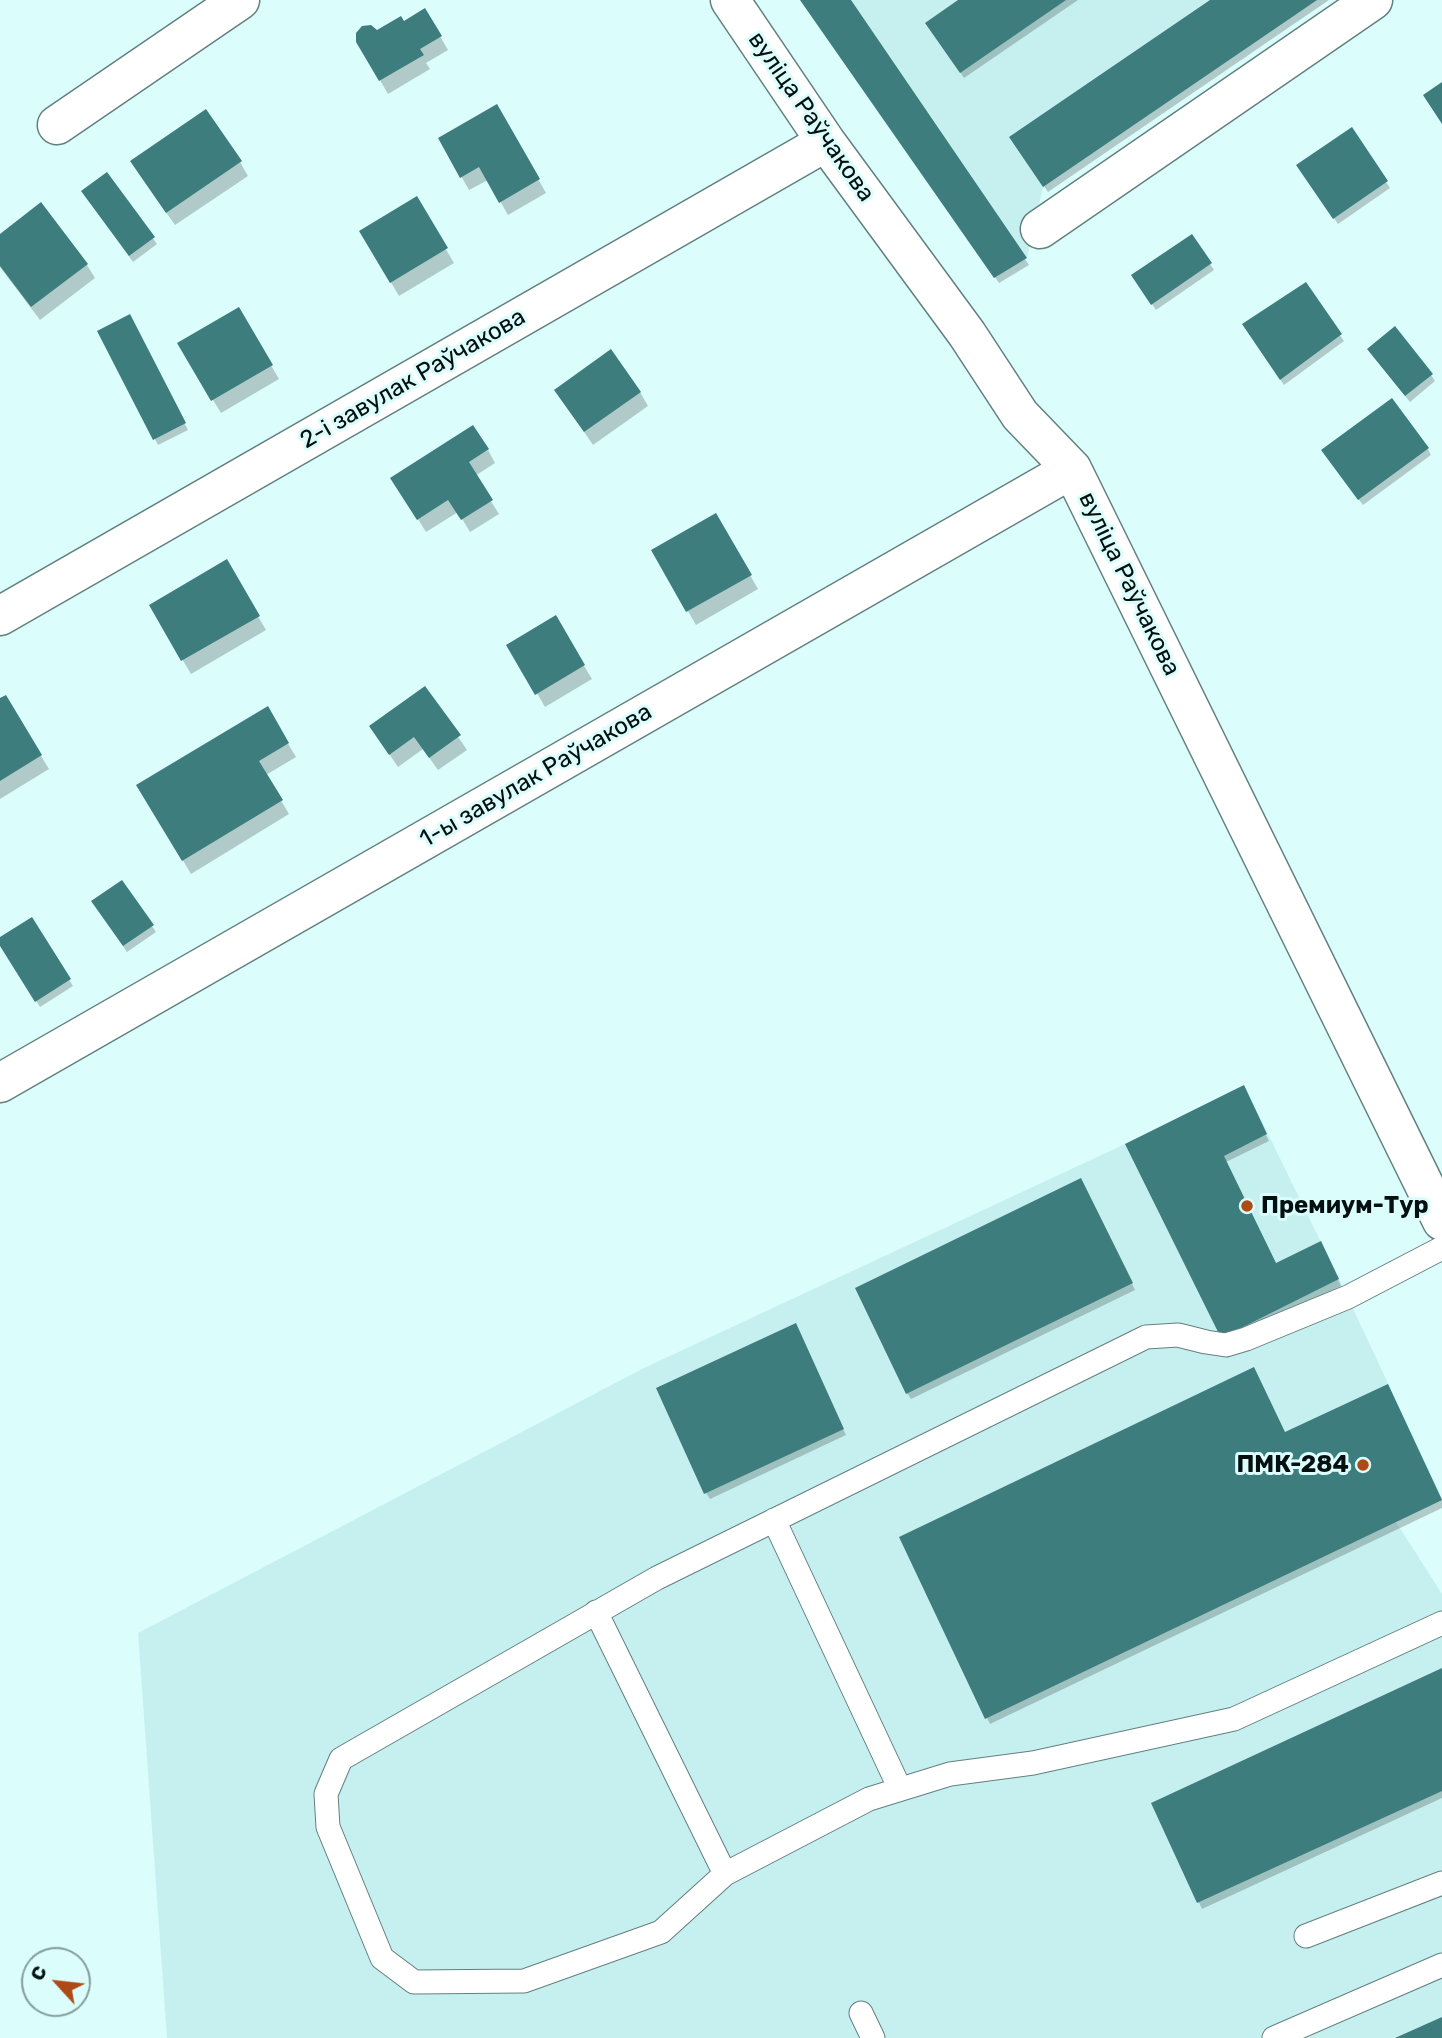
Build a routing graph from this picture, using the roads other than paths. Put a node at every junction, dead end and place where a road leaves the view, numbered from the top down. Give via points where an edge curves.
1 (240, 0) edge
2 (730, 0) edge
3 (1373, 0) edge
4 (57, 125) dead end
5 (826, 142) junction
6 (1040, 229) dead end
7 (1072, 468) junction
8 (0, 616) edge
9 (0, 1083) edge
10 (1442, 1221) edge
11 (1442, 1248) edge
12 (774, 1520) junction
13 (596, 1612) junction
14 (1442, 1623) edge
15 (900, 1789) junction
16 (725, 1874) junction
17 (1442, 1883) edge
18 (1306, 1936) dead end
19 (1442, 1965) edge
20 (861, 2013) dead end
21 (873, 2038) edge
22 (1274, 2038) edge

1 - 4 street
2 - 5 street, вуліца Раўчакова
3 - 6 street
5 - 7 street, вуліца Раўчакова via 967,334 1020,415
5 - 8 street, 2-і завулак Раўчакова
7 - 9 street, 1-ы завулак Раўчакова
7 - 10 street, вуліца Раўчакова
11 - 12 lane via 1348,1297 1246,1339 1226,1345 1178,1335 1146,1337
12 - 13 lane
12 - 15 lane
13 - 16 lane
13 - 16 lane via 341,1759 326,1794 328,1827 382,1958 414,1982 524,1981 661,1932
14 - 15 lane via 1234,1718 1033,1763 950,1774
15 - 16 lane via 869,1799
17 - 18 lane
19 - 22 lane
20 - 21 lane

